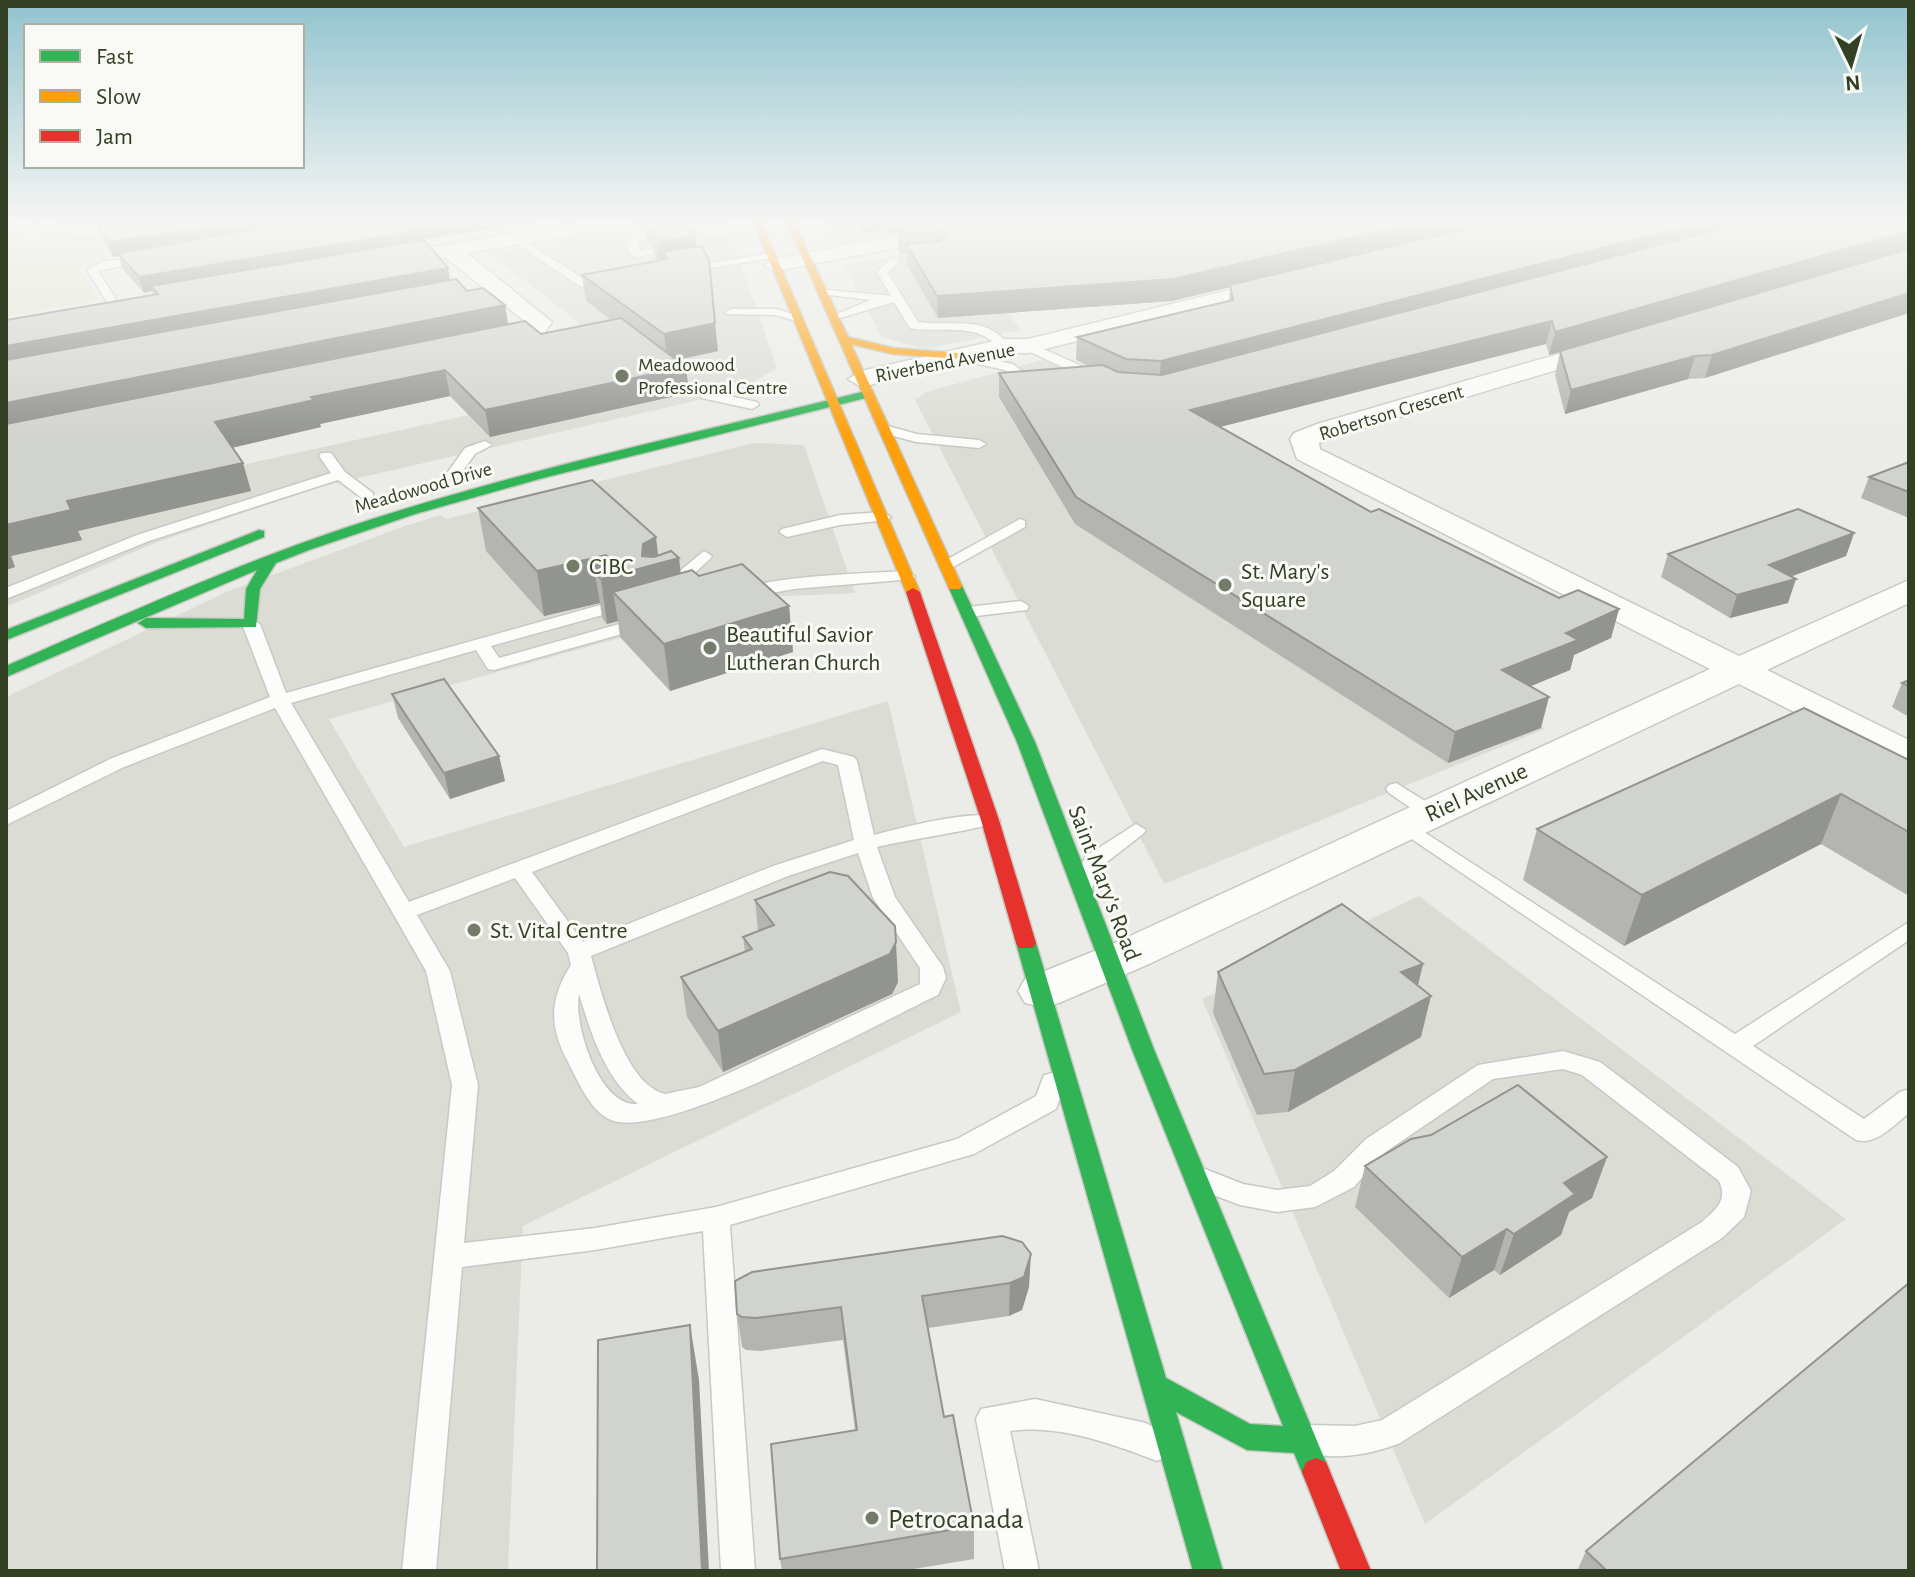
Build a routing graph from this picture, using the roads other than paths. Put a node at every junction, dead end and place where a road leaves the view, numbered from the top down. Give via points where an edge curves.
1 (112, 295) edge
2 (499, 295) edge
3 (777, 295) joint
4 (824, 295) edge
5 (853, 295) edge
6 (890, 295) edge
7 (1239, 295) edge
8 (892, 299) junction
9 (122, 306) joint
10 (84, 313) edge
11 (796, 317) junction
12 (834, 319) junction
13 (843, 339) junction
14 (1633, 339) edge
15 (1028, 346) junction
16 (453, 352) edge
17 (996, 354) junction
18 (958, 356) junction
19 (1017, 383) edge
20 (1110, 384) edge
21 (865, 387) junction
22 (707, 395) dead end
23 (830, 396) junction
24 (752, 405) junction
25 (884, 429) junction
26 (796, 431) dead end
27 (832, 439) dead end
28 (672, 444) junction
29 (979, 444) dead end
30 (485, 445) dead end
31 (542, 455) dead end
32 (326, 456) dead end
33 (857, 456) junction
34 (482, 469) dead end
35 (340, 475) junction
36 (445, 477) joint
37 (375, 494) joint
38 (343, 504) dead end
39 (883, 517) junction
40 (1020, 524) dead end
41 (279, 526) dead end
42 (787, 532) dead end
43 (704, 556) dead end
44 (271, 559) junction
45 (947, 564) junction
46 (907, 576) junction
47 (1909, 590) edge
48 (6, 594) edge
49 (656, 594) edge
50 (731, 597) edge
51 (1021, 606) dead end
52 (611, 607) edge
53 (968, 612) junction
54 (657, 618) edge
55 (251, 624) junction
56 (6, 635) edge
57 (83, 639) junction
58 (480, 642) junction
59 (1740, 668) junction
60 (6, 672) edge
61 (280, 700) junction
62 (1909, 755) edge
63 (1411, 809) junction
64 (6, 819) edge
65 (990, 820) junction
66 (1136, 830) dead end
67 (865, 841) junction
68 (519, 869) junction
69 (1081, 888) junction
70 (404, 912) junction
71 (1909, 929) edge
72 (581, 959) junction
73 (1110, 963) junction
74 (1042, 991) junction
75 (1735, 1046) junction
76 (1059, 1059) junction
77 (1529, 1063) junction
78 (1516, 1096) edge
79 (1909, 1099) edge
80 (674, 1103) junction
81 (1387, 1171) edge
82 (1194, 1175) junction
83 (1344, 1179) junction
84 (716, 1218) junction
85 (448, 1257) junction
86 (1156, 1387) junction
87 (1302, 1440) junction
88 (1177, 1459) junction
89 (1206, 1563) edge
90 (419, 1571) edge
91 (738, 1571) edge
92 (1022, 1571) edge
93 (1226, 1571) edge
94 (1356, 1571) edge

1 - 9 lane
2 - 16 street via 540,322 539,329 515,340
3 - 11 main road
3 - 11 lane via 731,312
4 - 12 main road, Saint Mary's Road
5 - 8 lane
6 - 8 lane
7 - 15 street, Riverbend Avenue
8 - 12 lane
8 - 17 lane via 914,325 983,328 998,335
9 - 10 street
11 - 23 main road
12 - 13 main road, Saint Mary's Road
13 - 18 main road via 893,351
13 - 21 main road, Saint Mary's Road
14 - 59 street, Robertson Crescent via 1327,430 1304,439 1307,453
15 - 17 street, Riverbend Avenue via 1020,355
15 - 20 lane
17 - 18 street, Riverbend Avenue
17 - 19 lane via 1022,376
17 - 21 street, Riverbend Avenue
18 - 21 street, Riverbend Avenue
21 - 23 main road, Meadowood Drive
21 - 25 main road, Saint Mary's Road
22 - 24 lane
23 - 24 main road, Meadowood Drive
23 - 28 main road, Meadowood Drive
23 - 33 main road
24 - 31 main road, Meadowood Drive
25 - 29 lane
25 - 45 main road, Saint Mary's Road
26 - 28 main road
27 - 33 main road
28 - 44 main road, Meadowood Drive via 443,502
30 - 36 lane via 470,451
32 - 35 lane
33 - 39 main road
34 - 36 main road, Meadowood Drive
35 - 37 lane
35 - 48 lane via 143,538
37 - 38 main road, Meadowood Drive
39 - 42 lane via 812,524
39 - 46 main road
40 - 45 lane
41 - 56 main road
43 - 49 lane via 683,579
44 - 55 main road via 249,595
44 - 57 main road, Meadowood Drive
45 - 53 main road, Saint Mary's Road
46 - 50 lane via 794,584
46 - 65 main road
47 - 59 street, Riel Avenue
51 - 53 lane
52 - 58 lane
53 - 69 main road, Saint Mary's Road via 1026,742
54 - 58 lane via 494,665
55 - 57 main road via 155,621
55 - 61 lane
57 - 60 main road, Meadowood Drive
58 - 61 lane
59 - 62 street
59 - 63 street, Riel Avenue
61 - 64 lane via 117,763
61 - 70 lane
63 - 73 street, Riel Avenue
63 - 75 lane
65 - 67 lane via 939,824
65 - 74 main road
66 - 69 lane via 1094,861
67 - 68 lane via 847,761 822,755
67 - 72 lane
67 - 80 lane via 884,898 931,967 930,989 707,1094
68 - 70 lane
68 - 72 lane
69 - 73 main road, Saint Mary's Road
70 - 85 lane via 438,971 465,1085
71 - 75 lane
72 - 80 lane via 591,1006 634,1083 653,1102
72 - 80 lane via 564,1003 566,1030 601,1096 615,1111 638,1115
73 - 74 street, Riel Avenue
73 - 82 main road, Saint Mary's Road
74 - 76 main road
75 - 79 lane via 1865,1133
76 - 84 lane via 1047,1102 965,1147
76 - 86 main road
77 - 78 lane
77 - 83 lane via 1487,1071 1375,1146
77 - 87 lane via 1563,1060 1591,1068 1729,1174 1737,1191 1734,1209 1712,1230 1389,1433 1355,1441
81 - 83 lane
82 - 83 lane via 1240,1194 1277,1201 1315,1196
82 - 87 main road, Saint Mary's Road
84 - 85 lane
84 - 91 lane
85 - 90 lane
86 - 87 main road via 1247,1437
86 - 88 main road
87 - 94 main road, Saint Mary's Road
88 - 89 main road
88 - 92 lane via 1146,1438 1035,1413 992,1419
89 - 93 main road

